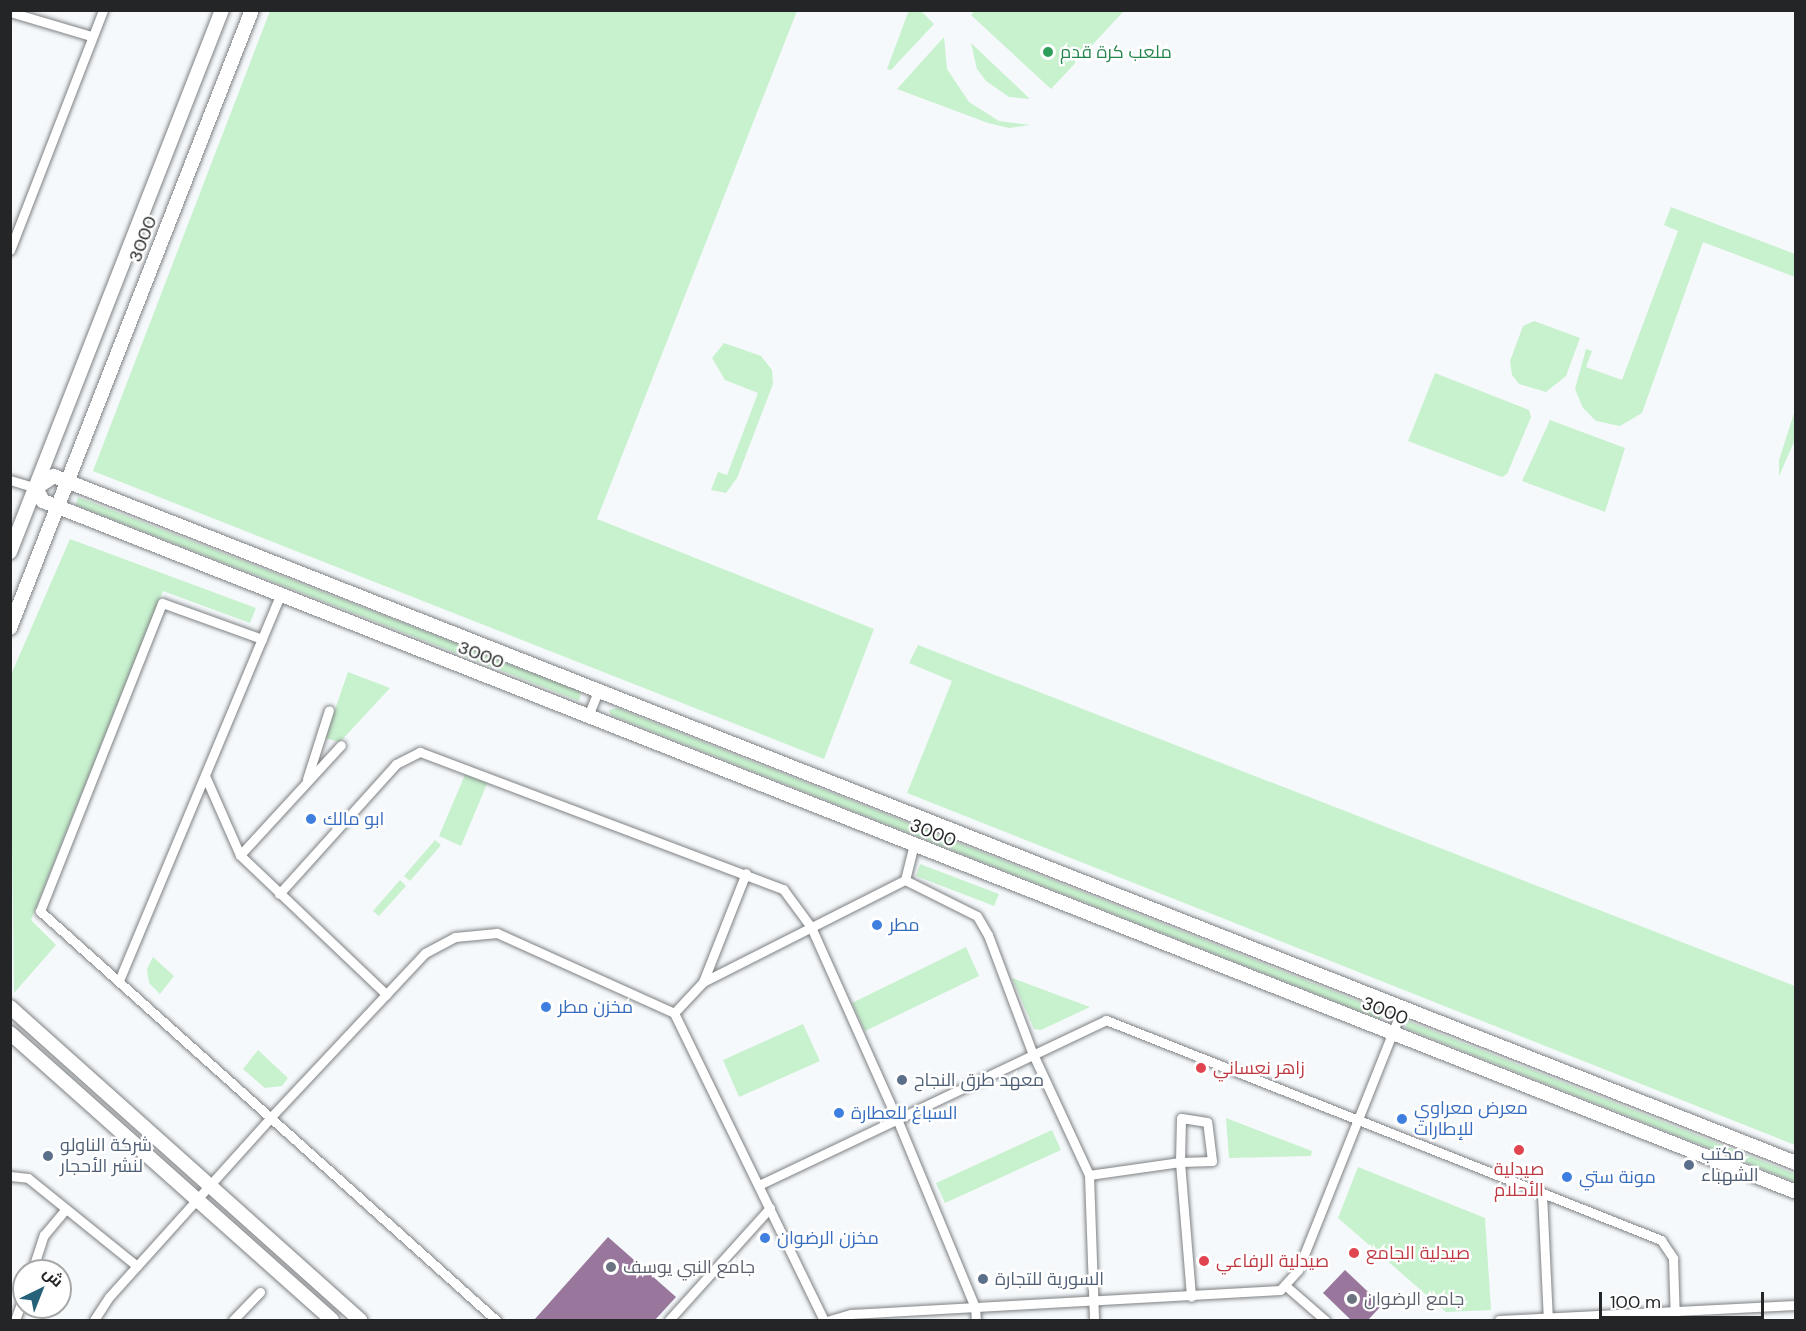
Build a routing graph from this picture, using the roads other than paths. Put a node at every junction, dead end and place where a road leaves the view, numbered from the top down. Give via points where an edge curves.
1 (103, 10) edge
2 (222, 10) edge
3 (252, 10) edge
4 (10, 12) edge
5 (91, 36) junction
6 (10, 250) edge
7 (10, 480) edge
8 (68, 482) junction
9 (36, 488) junction
10 (58, 507) junction
11 (10, 552) edge
12 (280, 595) junction
13 (10, 628) edge
14 (262, 639) junction
15 (598, 691) junction
16 (329, 710) dead end
17 (588, 716) junction
18 (341, 745) dead end
19 (206, 778) junction
20 (306, 783) junction
21 (914, 845) junction
22 (240, 855) junction
23 (746, 873) junction
24 (904, 880) junction
25 (279, 894) junction
26 (811, 927) junction
27 (120, 978) junction
28 (703, 982) junction
29 (386, 994) junction
30 (10, 1007) edge
31 (1402, 1008) junction
32 (674, 1013) junction
33 (10, 1033) edge
34 (1393, 1033) junction
35 (1032, 1053) junction
36 (270, 1118) junction
37 (897, 1119) junction
38 (1359, 1123) junction
39 (1180, 1162) junction
40 (1796, 1163) edge
41 (1089, 1175) junction
42 (10, 1176) edge
43 (761, 1184) junction
44 (211, 1187) junction
45 (1796, 1192) edge
46 (1542, 1194) junction
47 (198, 1201) junction
48 (770, 1208) junction
49 (66, 1209) junction
50 (36, 1259) edge
51 (137, 1266) junction
52 (1286, 1286) junction
53 (260, 1292) dead end
54 (1191, 1297) junction
55 (1093, 1302) junction
56 (1796, 1305) edge
57 (975, 1307) junction
58 (1675, 1315) edge
59 (1547, 1319) edge
60 (94, 1320) edge
61 (233, 1320) edge
62 (332, 1320) edge
63 (360, 1320) edge
64 (496, 1320) edge
65 (669, 1320) edge
66 (824, 1320) edge
67 (830, 1320) edge
68 (976, 1320) edge
69 (1094, 1320) edge
70 (1325, 1320) edge
71 (1498, 1320) edge

1 - 5 street
2 - 9 street
3 - 8 street, 3000
4 - 5 street
5 - 6 street
7 - 9 street
8 - 9 street, 3000 via 54,476
8 - 10 street, 3000
8 - 15 street, 3000
9 - 10 street, 3000 via 43,501
9 - 11 street
10 - 12 street, 3000
10 - 13 street, 3000
12 - 14 street
12 - 17 street, 3000
14 - 19 street
14 - 27 street via 162,603 40,911
15 - 17 street
15 - 31 street, 3000
16 - 20 street
17 - 21 street, 3000
18 - 20 street
19 - 22 street
19 - 27 street
20 - 22 street
21 - 24 street
21 - 34 street, 3000
22 - 25 street
23 - 25 street via 420,752 396,764
23 - 26 street via 783,889
23 - 28 street
24 - 26 street
24 - 35 street via 977,916
25 - 29 street
26 - 28 street
26 - 37 street
27 - 36 street
28 - 32 street
29 - 32 street via 425,953 455,937 498,933
29 - 36 street
30 - 44 street
31 - 34 street
31 - 40 street, 3000
32 - 43 street
33 - 47 street
34 - 38 street
34 - 45 street, 3000
35 - 37 street
35 - 38 street via 1106,1020
35 - 41 street
36 - 44 street
36 - 64 street
37 - 43 street
37 - 57 street
38 - 46 street
38 - 52 street via 1298,1270
39 - 39 street via 1212,1161 1207,1122 1181,1118
39 - 41 street
39 - 54 street
41 - 55 street
42 - 49 street via 28,1178
43 - 48 street
44 - 47 street
44 - 63 street
46 - 58 street via 1661,1240 1673,1257
46 - 59 street
47 - 51 street
47 - 62 street
48 - 65 street
48 - 66 street
49 - 50 street via 44,1235
49 - 51 street
51 - 60 street
52 - 54 street via 1267,1293
52 - 70 street
53 - 61 street
54 - 55 street
55 - 57 street
55 - 69 street
56 - 58 street
57 - 67 street via 852,1314
57 - 68 street
58 - 59 street
59 - 71 street

